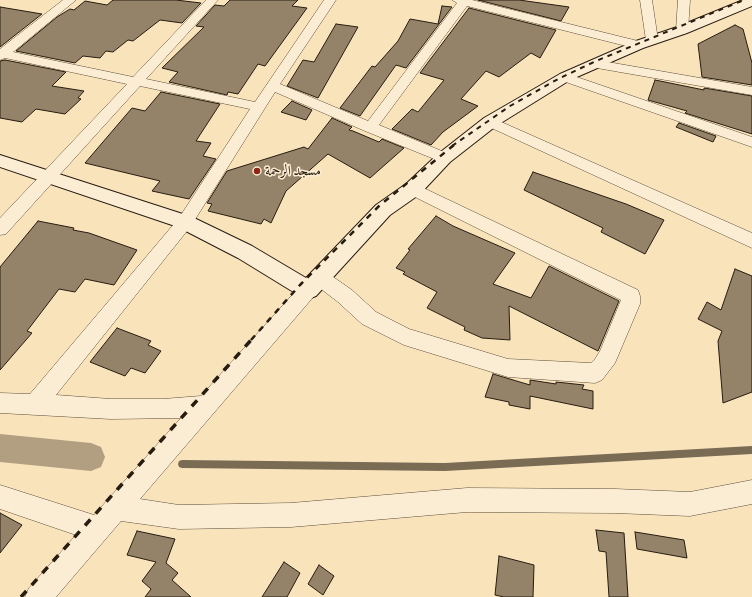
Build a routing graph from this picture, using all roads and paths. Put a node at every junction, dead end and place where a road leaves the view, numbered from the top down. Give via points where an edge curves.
1 (70, 0) edge
2 (212, 0) edge
3 (330, 0) edge
4 (646, 0) edge
5 (684, 0) edge
6 (752, 0) edge
7 (462, 1) edge
8 (682, 30) junction
9 (645, 42) junction
10 (1, 54) edge
11 (596, 64) junction
12 (565, 77) junction
13 (137, 80) junction
14 (272, 86) junction
15 (752, 91) edge
16 (259, 107) junction
17 (490, 122) junction
18 (370, 128) junction
19 (752, 142) edge
20 (444, 158) junction
21 (0, 161) edge
22 (47, 177) junction
23 (414, 189) junction
24 (185, 222) junction
25 (0, 229) edge
26 (752, 241) edge
27 (314, 283) junction
28 (0, 403) edge
29 (35, 404) junction
30 (207, 406) junction
31 (752, 492) edge
32 (0, 497) edge
33 (115, 508) junction
34 (98, 528) junction
35 (38, 597) edge

1 - 10 street
2 - 13 street
3 - 14 street
4 - 9 street
5 - 8 street
6 - 8 street
7 - 9 street
7 - 18 street
8 - 9 street
9 - 11 street
10 - 13 street
11 - 12 street
11 - 15 street
12 - 17 street
12 - 19 street
13 - 16 street
13 - 22 street
14 - 16 street
14 - 18 street
16 - 24 street
17 - 20 street
17 - 26 street
18 - 20 street
20 - 23 street
21 - 22 street
22 - 24 street
22 - 25 street
23 - 27 street via 382,210
23 - 27 street via 631,296 630,304 602,366 595,373 508,368 404,336 369,318 345,296
24 - 27 street
24 - 29 street
27 - 30 street
28 - 29 street
29 - 30 street via 111,409
30 - 33 street
31 - 33 street via 690,504 467,500 291,515 179,517
32 - 34 street
33 - 34 street
34 - 35 street

